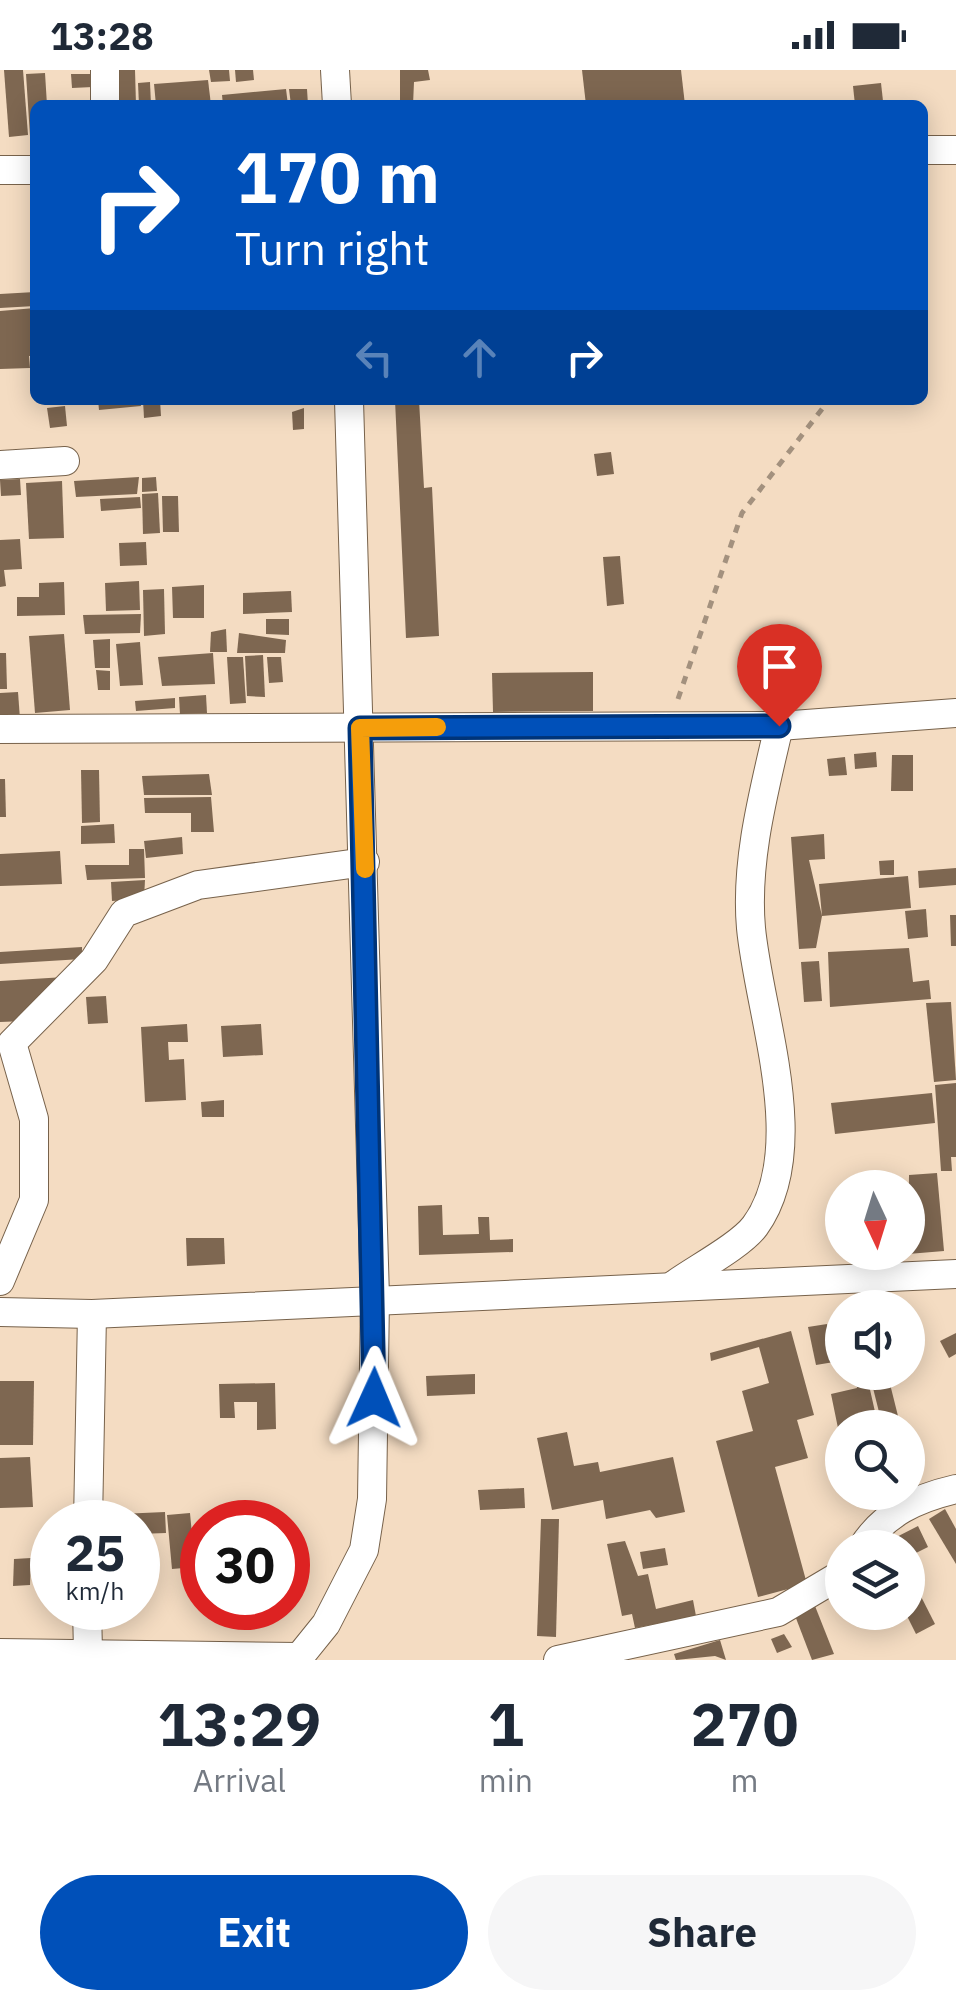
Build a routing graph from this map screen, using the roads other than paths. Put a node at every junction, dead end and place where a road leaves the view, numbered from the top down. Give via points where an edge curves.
1 (105, 70) edge
2 (335, 70) edge
3 (105, 100) edge
4 (337, 100) edge
5 (928, 150) edge
6 (956, 150) edge
7 (0, 170) edge
8 (30, 170) edge
9 (349, 405) edge
10 (65, 461) dead end
11 (0, 465) edge
12 (956, 713) edge
13 (779, 726) junction
14 (360, 728) junction
15 (0, 730) edge
16 (365, 862) junction
17 (956, 1274) edge
18 (0, 1281) edge
19 (676, 1284) junction
20 (375, 1298) junction
21 (0, 1312) edge
22 (92, 1314) junction
23 (956, 1489) edge
24 (88, 1500) edge
25 (873, 1530) edge
26 (825, 1584) edge
27 (87, 1630) edge
28 (0, 1652) edge
29 (88, 1652) junction
30 (298, 1659) edge
31 (558, 1660) edge

1 - 3 street
2 - 4 street
5 - 6 street
7 - 8 street
9 - 14 street
10 - 11 street
12 - 13 street
13 - 14 street
13 - 19 street via 756,830 751,926 779,1089 778,1168 755,1227
14 - 15 street
14 - 16 street
16 - 18 street via 198,885 124,913 94,960 12,1043 34,1119 34,1200
16 - 20 street
17 - 19 street
19 - 20 street
20 - 22 street
20 - 30 street via 372,1499 364,1550 326,1624
21 - 22 street
22 - 24 street
23 - 25 street via 904,1506
26 - 31 street via 778,1612
27 - 29 street
28 - 29 street
29 - 30 street

